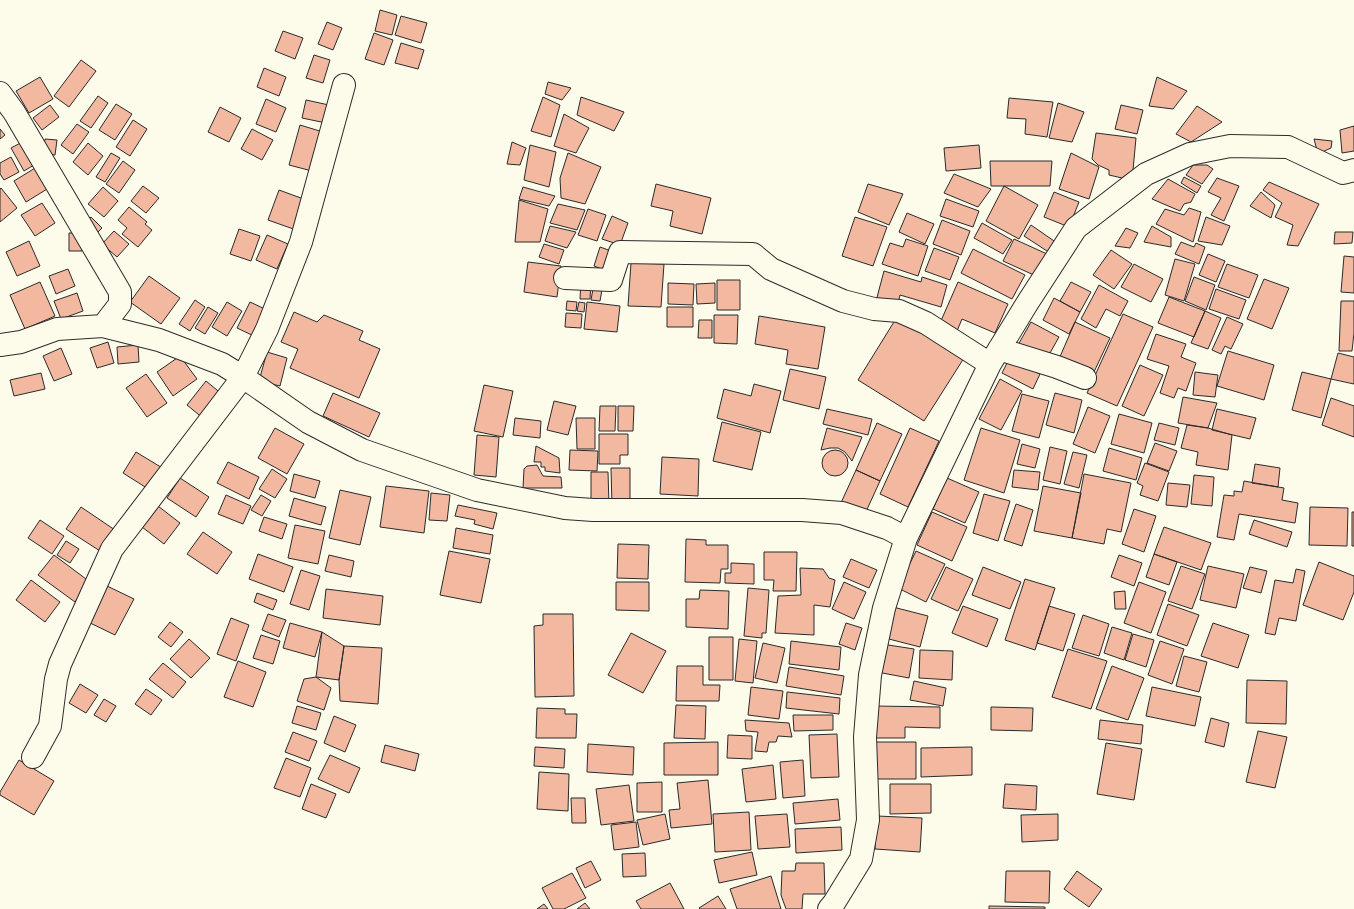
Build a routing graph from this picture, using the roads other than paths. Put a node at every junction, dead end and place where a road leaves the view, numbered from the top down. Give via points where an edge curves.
1 (344, 85) dead end
2 (0, 93) edge
3 (1354, 170) edge
4 (565, 278) dead end
5 (103, 326) junction
6 (0, 345) edge
7 (995, 357) junction
8 (243, 377) junction
9 (1085, 378) dead end
10 (906, 538) junction
11 (33, 757) dead end
12 (829, 909) edge

1 - 8 street via 301,242 267,329
2 - 5 street via 14,112 120,292 120,304
3 - 7 street via 1343,172 1288,147 1230,146 1190,154 1146,174 1076,228
4 - 7 street via 611,280 620,252 754,254 771,268 843,301 899,312
5 - 6 street via 57,329 21,342
5 - 8 street via 185,349 222,364
7 - 9 street via 1057,367
7 - 10 street
8 - 10 street via 308,422 362,450 477,490 565,508 593,510 802,510 842,513 887,528
8 - 11 street via 112,549 60,664 50,726
10 - 12 street via 884,608 870,675 865,737 868,820 861,859

